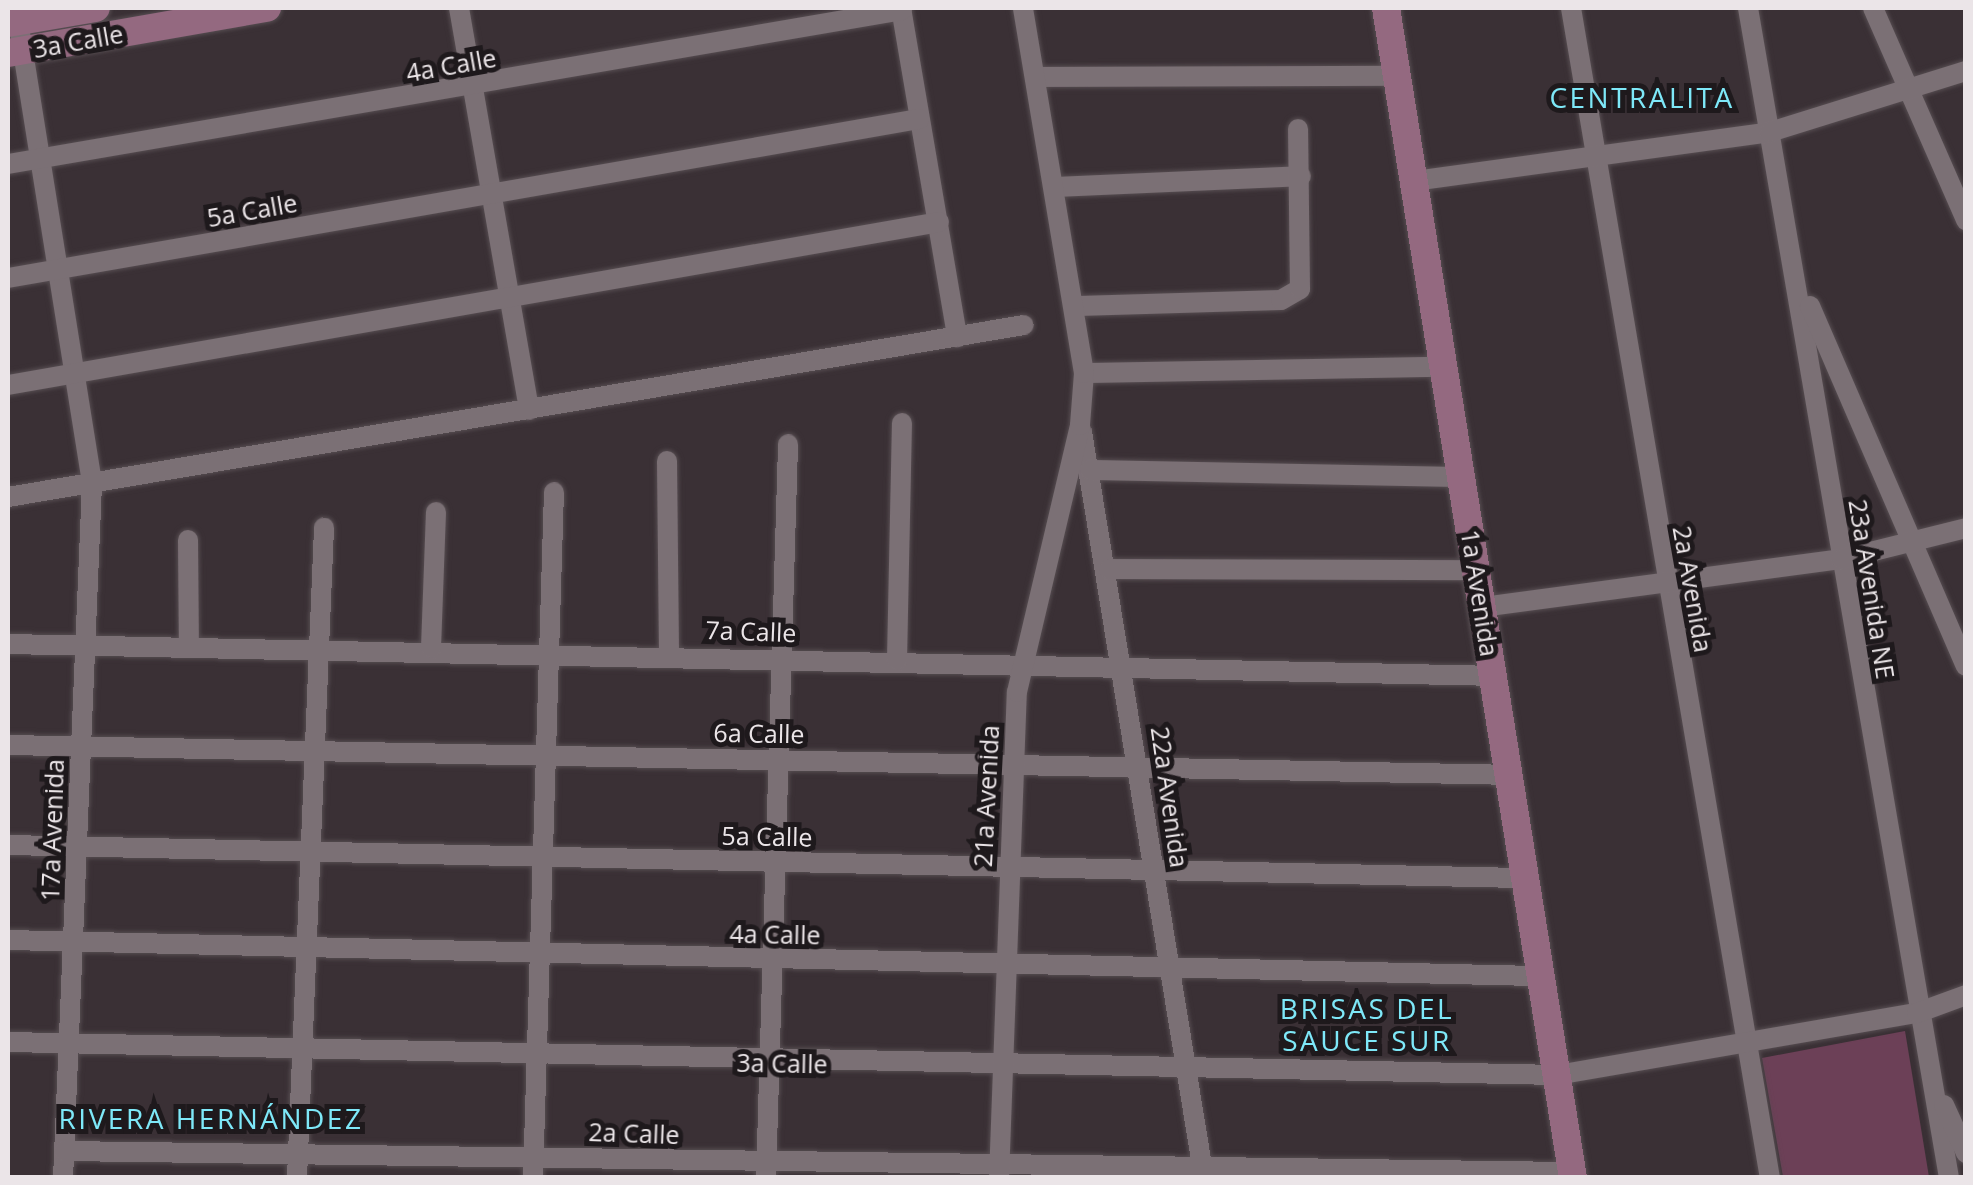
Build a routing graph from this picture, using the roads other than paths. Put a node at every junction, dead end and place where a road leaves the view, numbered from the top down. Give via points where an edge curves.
1 (96, 8) edge
2 (267, 8) edge
3 (458, 8) edge
4 (1023, 8) edge
5 (1386, 8) edge
6 (1571, 8) edge
7 (1748, 8) edge
8 (1873, 8) edge
9 (901, 9) edge
10 (14, 17) edge
11 (16, 52) edge
12 (1966, 71) edge
13 (1035, 76) junction
14 (1398, 76) junction
15 (471, 87) junction
16 (1908, 92) junction
17 (919, 118) junction
18 (1298, 129) dead end
19 (1770, 132) junction
20 (1598, 155) junction
21 (44, 158) junction
22 (8, 164) edge
23 (1301, 176) junction
24 (1414, 180) junction
25 (1054, 186) junction
26 (489, 194) junction
27 (1966, 220) edge
28 (939, 222) junction
29 (62, 268) junction
30 (1797, 277) junction
31 (8, 278) edge
32 (508, 298) junction
33 (1078, 306) junction
34 (1024, 325) dead end
35 (957, 337) junction
36 (1444, 367) junction
37 (79, 373) junction
38 (1084, 373) junction
39 (8, 385) edge
40 (528, 410) junction
41 (902, 423) dead end
42 (1080, 425) junction
43 (788, 444) dead end
44 (667, 461) dead end
45 (1090, 470) junction
46 (1462, 477) junction
47 (92, 484) junction
48 (554, 492) dead end
49 (8, 498) edge
50 (436, 512) dead end
51 (324, 528) dead end
52 (1966, 528) edge
53 (188, 540) dead end
54 (1916, 546) junction
55 (1842, 558) junction
56 (1109, 569) junction
57 (1476, 570) junction
58 (1666, 582) junction
59 (1482, 607) junction
60 (8, 644) edge
61 (85, 645) junction
62 (188, 646) junction
63 (319, 647) junction
64 (430, 648) junction
65 (549, 652) junction
66 (669, 654) junction
67 (783, 657) junction
68 (898, 660) junction
69 (1966, 666) edge
70 (1125, 667) junction
71 (1020, 668) junction
72 (1493, 676) junction
73 (8, 745) edge
74 (81, 747) junction
75 (314, 750) junction
76 (546, 752) junction
77 (780, 758) junction
78 (1012, 764) junction
79 (1142, 768) junction
80 (1509, 774) junction
81 (8, 845) edge
82 (77, 846) junction
83 (310, 852) junction
84 (542, 856) junction
85 (776, 861) junction
86 (1007, 866) junction
87 (1156, 869) junction
88 (1526, 878) junction
89 (8, 940) edge
90 (73, 942) junction
91 (306, 948) junction
92 (540, 954) junction
93 (773, 959) junction
94 (1003, 965) junction
95 (1170, 969) junction
96 (1541, 976) junction
97 (1966, 995) edge
98 (1917, 1013) junction
99 (8, 1042) edge
100 (1746, 1042) junction
101 (69, 1044) junction
102 (302, 1052) junction
103 (536, 1056) junction
104 (770, 1062) junction
105 (1002, 1066) junction
106 (1186, 1070) junction
107 (1557, 1075) junction
108 (1932, 1080) junction
109 (64, 1151) junction
110 (1966, 1153) edge
111 (298, 1154) junction
112 (534, 1155) junction
113 (766, 1170) edge
114 (999, 1174) edge
115 (1203, 1175) edge
116 (1573, 1175) edge
117 (63, 1178) edge
118 (297, 1178) edge
119 (533, 1178) edge
120 (1770, 1178) edge
121 (1949, 1178) edge

1 - 10 street, 3a Calle
2 - 11 street, 3a Calle
3 - 15 street
4 - 13 street
5 - 14 street, 1a Avenida
6 - 20 street, 2a Avenida
7 - 19 street, 23a Avenida NE
8 - 16 street
9 - 15 street, 4a Calle
9 - 17 street
10 - 11 street, 17a Avenida
11 - 21 street, 17a Avenida
12 - 16 street
13 - 14 street
13 - 25 street
14 - 24 street, 1a Avenida
15 - 21 street, 4a Calle
15 - 26 street
16 - 19 street
16 - 27 street
17 - 26 street, 5a Calle
17 - 28 street
18 - 23 street
19 - 20 street
19 - 30 street, 23a Avenida NE
20 - 24 street
20 - 58 street, 2a Avenida
21 - 22 street, 4a Calle
21 - 29 street, 17a Avenida
23 - 25 street
23 - 33 street via 1306,275 1292,295
24 - 36 street, 1a Avenida
25 - 33 street
26 - 29 street, 5a Calle
26 - 32 street
28 - 32 street
28 - 35 street
29 - 31 street, 5a Calle
29 - 37 street, 17a Avenida
30 - 54 street
30 - 55 street, 23a Avenida NE
32 - 37 street
32 - 40 street
33 - 38 street
34 - 35 street
35 - 40 street
36 - 38 street
36 - 46 street, 1a Avenida
37 - 39 street
37 - 47 street, 17a Avenida
38 - 42 street
40 - 47 street
41 - 68 street
42 - 45 street, 22a Avenida
42 - 71 street, 21a Avenida
43 - 67 street
44 - 66 street
45 - 46 street
45 - 56 street, 22a Avenida
46 - 57 street, 1a Avenida
47 - 49 street
47 - 61 street, 17a Avenida
48 - 65 street
50 - 64 street
51 - 63 street
52 - 54 street
53 - 62 street
54 - 55 street
54 - 69 street
55 - 58 street
55 - 98 street, 23a Avenida NE
56 - 57 street
56 - 70 street, 22a Avenida
57 - 59 street, 1a Avenida
58 - 59 street
58 - 100 street, 2a Avenida
59 - 72 street, 1a Avenida
60 - 61 street, 7a Calle
61 - 62 street, 7a Calle
61 - 74 street, 17a Avenida
62 - 63 street, 7a Calle
63 - 64 street, 7a Calle
63 - 75 street
64 - 65 street, 7a Calle
65 - 66 street, 7a Calle
65 - 76 street
66 - 67 street, 7a Calle
67 - 68 street, 7a Calle
67 - 77 street
68 - 71 street, 7a Calle
70 - 71 street, 7a Calle
70 - 72 street, 7a Calle
70 - 79 street, 22a Avenida
71 - 78 street, 21a Avenida
72 - 80 street, 1a Avenida
73 - 74 street, 6a Calle
74 - 75 street, 6a Calle
74 - 82 street, 17a Avenida
75 - 76 street, 6a Calle
75 - 83 street
76 - 77 street, 6a Calle
76 - 84 street
77 - 78 street, 6a Calle
77 - 85 street
78 - 79 street, 6a Calle
78 - 86 street, 21a Avenida
79 - 80 street, 6a Calle
79 - 87 street, 22a Avenida
80 - 88 street, 1a Avenida
81 - 82 street, 5a Calle
82 - 83 street, 5a Calle
82 - 90 street, 17a Avenida
83 - 84 street, 5a Calle
83 - 91 street
84 - 85 street, 5a Calle
84 - 92 street
85 - 86 street, 5a Calle
85 - 93 street
86 - 87 street, 5a Calle
86 - 94 street, 21a Avenida
87 - 88 street, 5a Calle
87 - 95 street, 22a Avenida
88 - 96 street, 1a Avenida
89 - 90 street, 4a Calle
90 - 91 street, 4a Calle
90 - 101 street, 17a Avenida
91 - 92 street, 4a Calle
91 - 102 street
92 - 93 street, 4a Calle
92 - 103 street
93 - 94 street, 4a Calle
93 - 104 street
94 - 95 street, 4a Calle
94 - 105 street, 21a Avenida
95 - 96 street, 4a Calle
95 - 106 street, 22a Avenida
96 - 107 street, 1a Avenida
97 - 98 street, 3a Calle
98 - 100 street, 3a Calle
98 - 108 street, 23a Avenida NE
99 - 101 street, 3a Calle
100 - 107 street, 3a Calle
100 - 120 street, 2a Avenida
101 - 102 street, 3a Calle
101 - 109 street, 17a Avenida
102 - 103 street, 3a Calle
102 - 111 street
103 - 104 street, 3a Calle
103 - 112 street
104 - 105 street, 3a Calle
104 - 113 street
105 - 106 street, 3a Calle
105 - 114 street, 21a Avenida
106 - 107 street, 3a Calle
106 - 115 street, 22a Avenida
107 - 116 street, 1a Avenida
108 - 110 street
108 - 121 street, 23a Avenida NE
109 - 111 street, 2a Calle
109 - 117 street, 17a Avenida
111 - 112 street, 2a Calle
111 - 118 street
112 - 113 street, 2a Calle
112 - 119 street
113 - 114 street, 2a Calle
114 - 115 street, 2a Calle
115 - 116 street, 2a Calle

